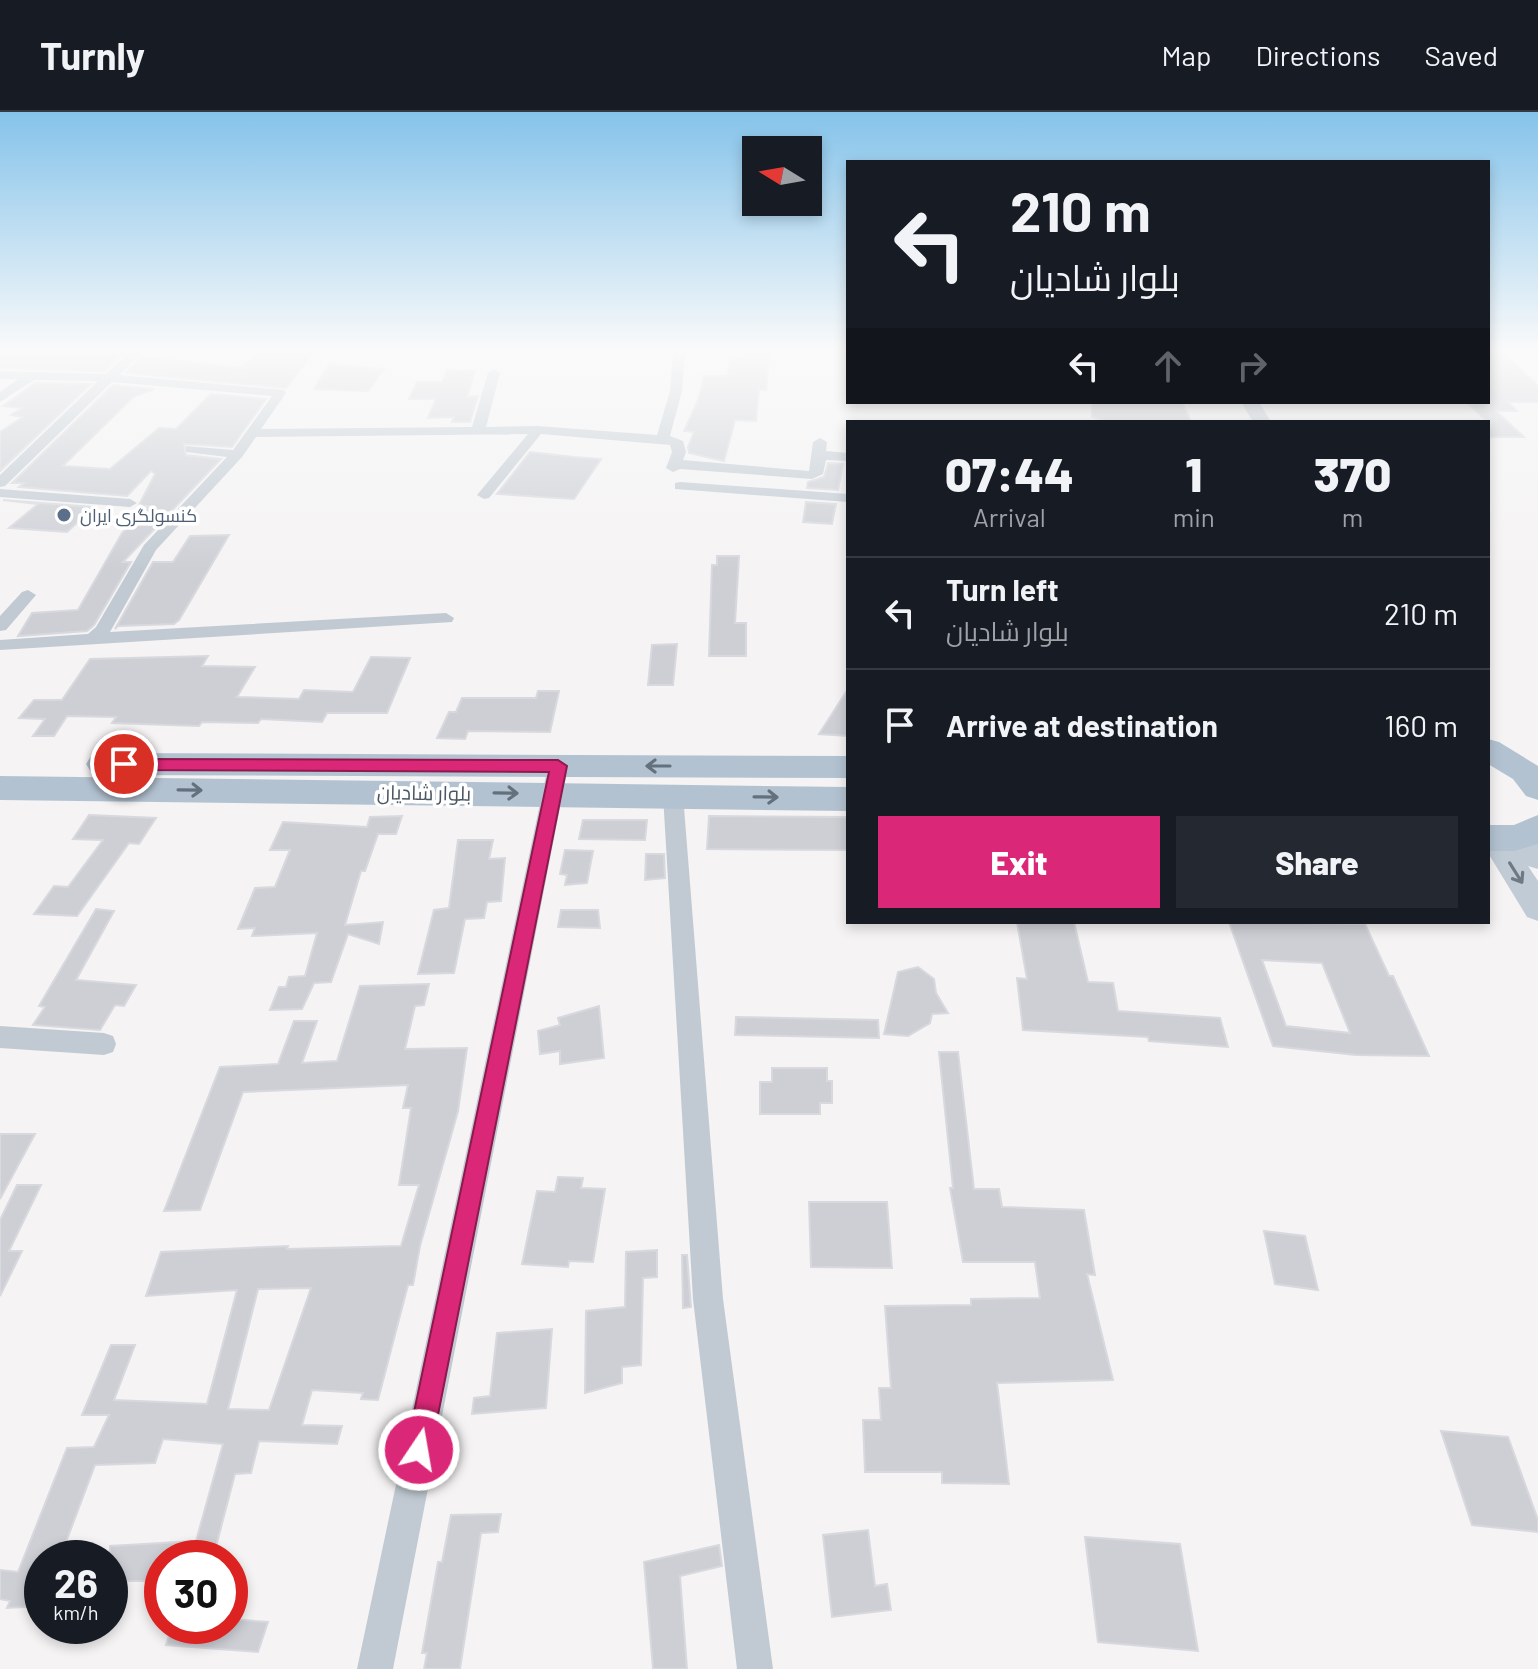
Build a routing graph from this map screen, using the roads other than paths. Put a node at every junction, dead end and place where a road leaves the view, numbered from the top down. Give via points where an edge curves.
1 (61, 425) edge
2 (259, 425) edge
3 (479, 425) edge
4 (671, 425) edge
5 (478, 430) junction
6 (538, 430) junction
7 (254, 433) junction
8 (669, 441) junction
9 (191, 449) dead end
10 (237, 454) junction
11 (846, 456) edge
12 (0, 483) edge
13 (680, 486) dead end
14 (0, 493) edge
15 (484, 495) dead end
16 (846, 498) edge
17 (130, 503) dead end
18 (28, 595) dead end
19 (446, 618) dead end
20 (0, 626) edge
21 (94, 638) junction
22 (0, 645) edge
23 (1490, 751) edge
24 (0, 764) edge
25 (846, 767) edge
26 (1533, 777) edge
27 (556, 780) junction
28 (0, 788) edge
29 (673, 795) junction
30 (846, 799) edge
31 (1517, 840) edge
32 (1538, 908) edge
33 (0, 1037) edge
34 (104, 1044) dead end
35 (375, 1669) edge
36 (755, 1669) edge

1 - 12 street
2 - 7 street
3 - 5 street
4 - 8 street
5 - 6 street
5 - 7 street
6 - 8 street
6 - 15 street
7 - 10 street
8 - 11 street via 679,452 674,466 812,475 818,471 820,448
9 - 10 street
10 - 21 street via 149,548
13 - 16 street
14 - 17 street
18 - 20 street
19 - 21 street
21 - 22 street
23 - 26 main road
24 - 27 main road, بلوار شادیان
25 -> 27 main road, بلوار شادیان
28 -> 27 main road, بلوار شادیان
27 - 29 main road, بلوار شادیان
27 - 35 street
29 -> 30 main road, بلوار شادیان
29 - 36 street via 708,1299
31 -> 32 street
33 - 34 street

